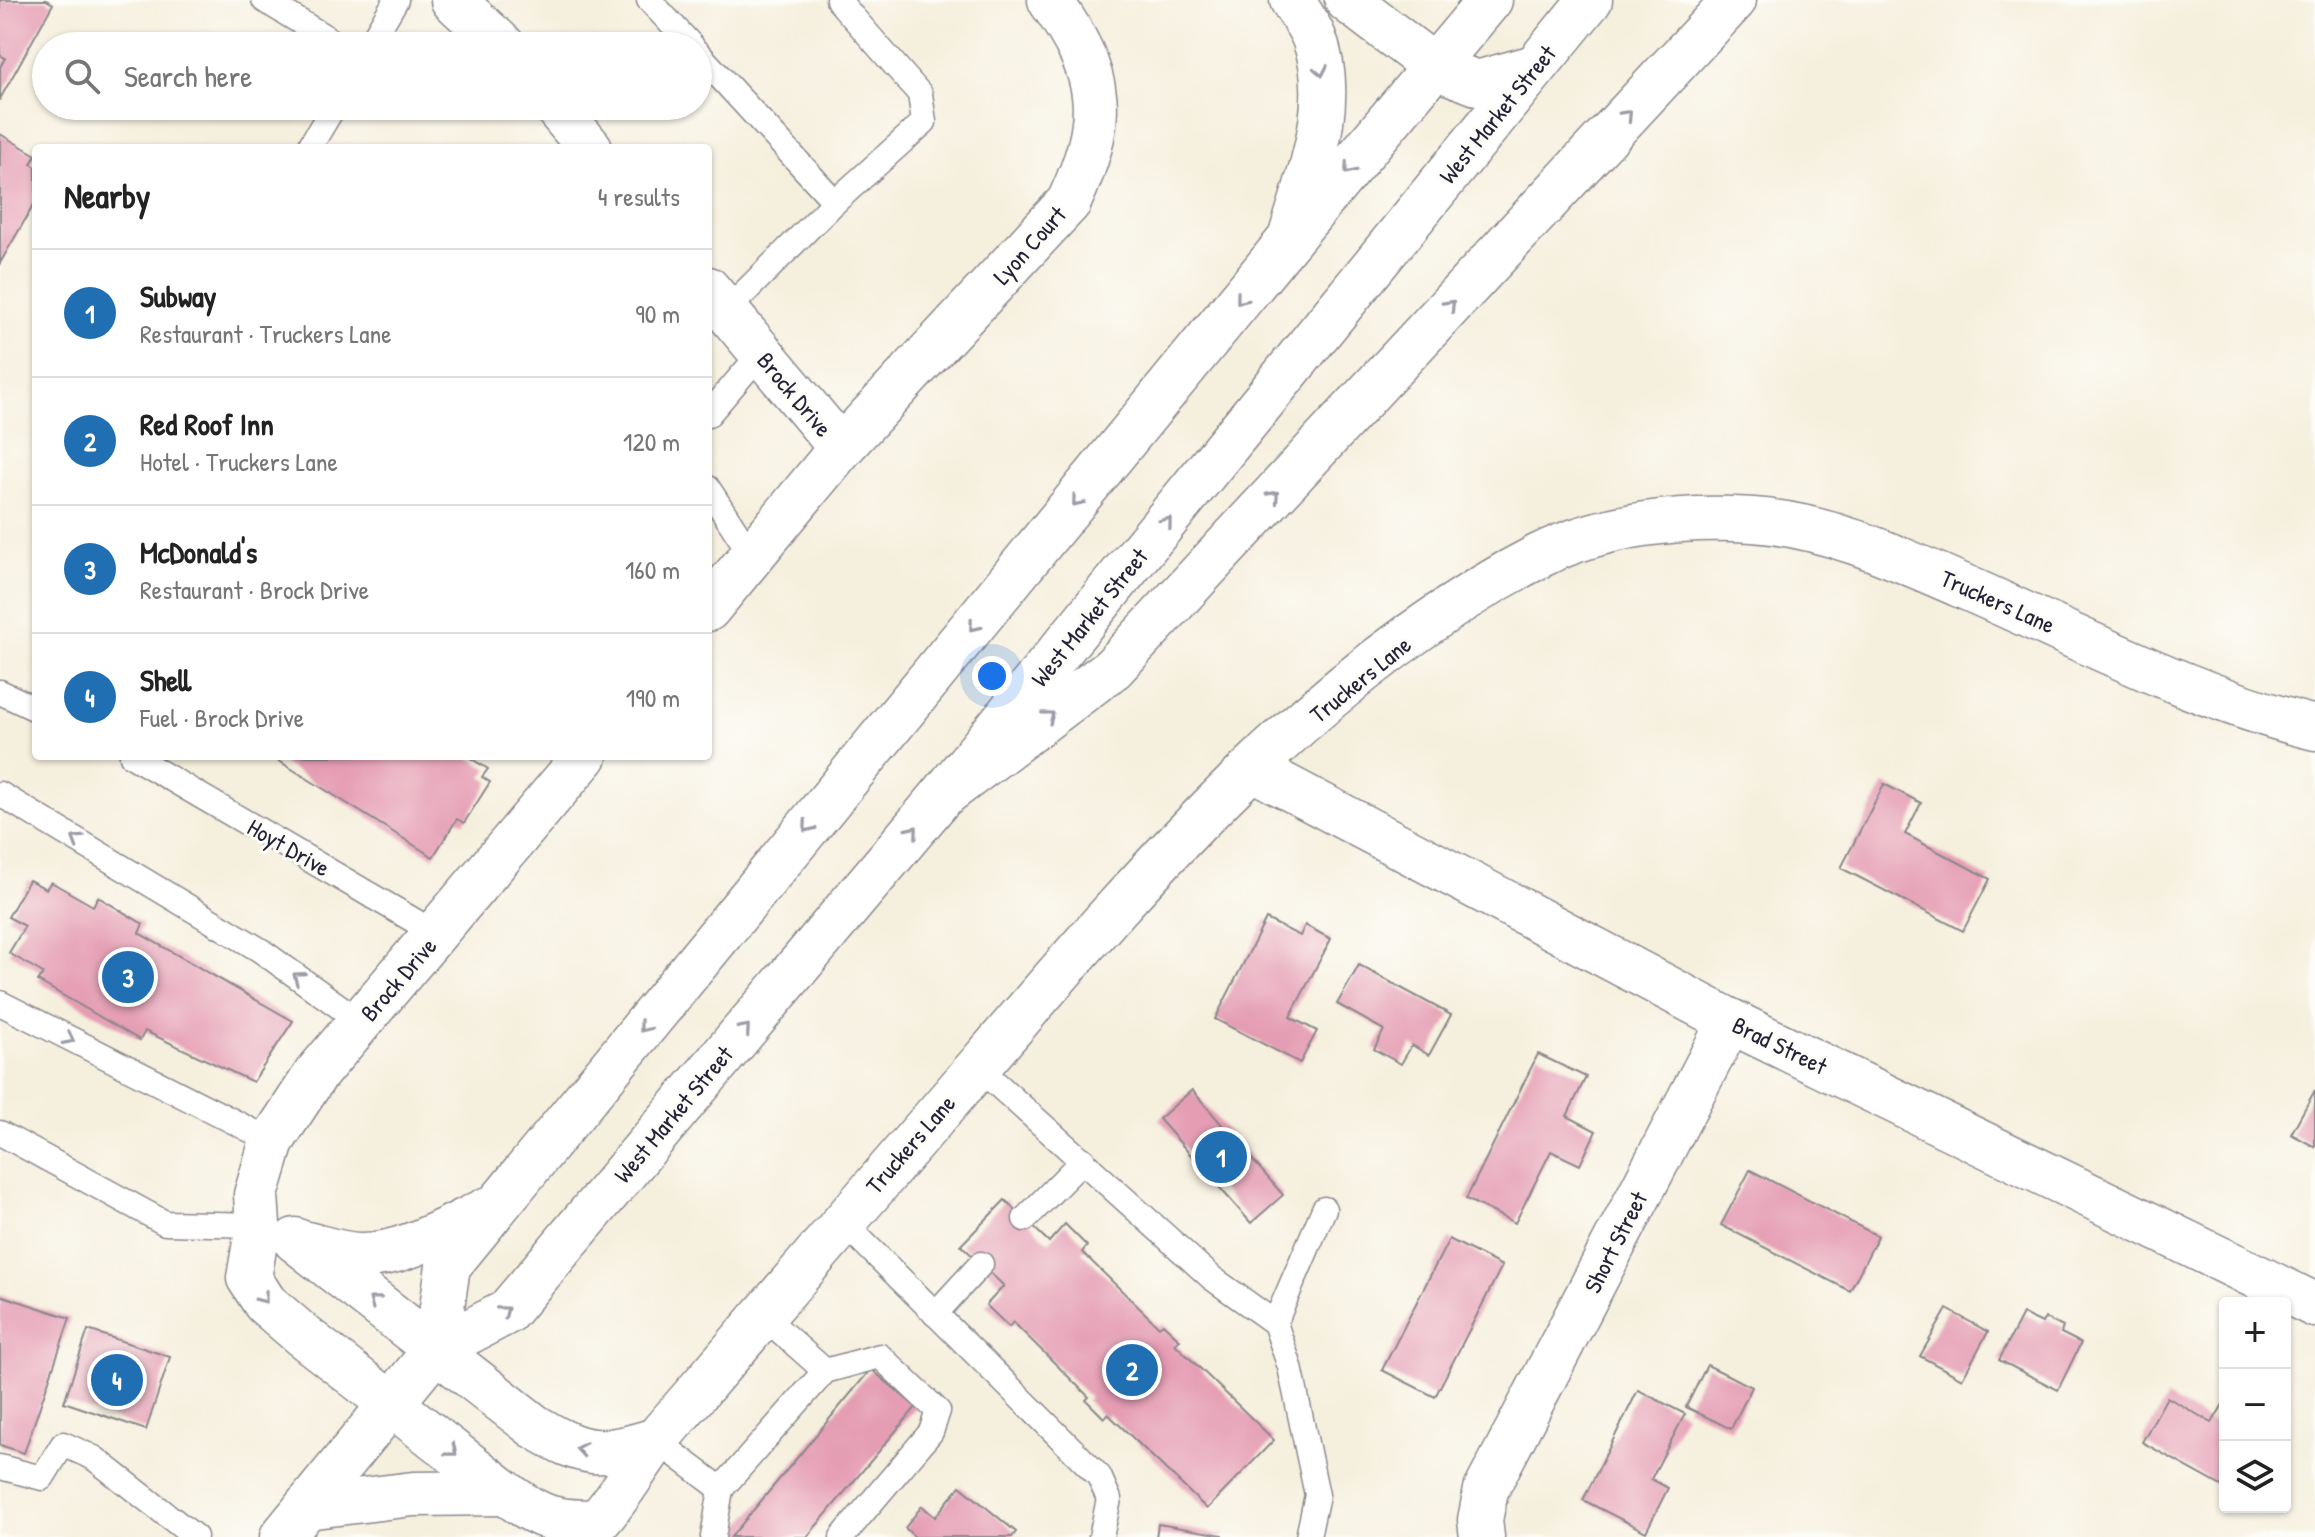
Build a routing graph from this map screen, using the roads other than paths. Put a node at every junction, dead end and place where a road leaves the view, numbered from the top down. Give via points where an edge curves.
1 (264, 0) edge
2 (396, 0) edge
3 (453, 0) edge
4 (649, 0) edge
5 (838, 0) edge
6 (1050, 0) edge
7 (1292, 0) edge
8 (1347, 0) edge
9 (1490, 0) edge
10 (1590, 0) edge
11 (1734, 0) edge
12 (317, 32) edge
13 (377, 32) edge
14 (488, 32) edge
15 (679, 32) edge
16 (1435, 67) junction
17 (1535, 67) junction
18 (712, 68) edge
19 (326, 120) edge
20 (567, 120) edge
21 (311, 144) edge
22 (587, 144) edge
23 (835, 202) junction
24 (1290, 239) junction
25 (717, 300) edge
26 (761, 353) junction
27 (712, 410) edge
28 (841, 448) junction
29 (712, 494) edge
30 (752, 556) junction
31 (712, 604) edge
32 (0, 692) edge
33 (32, 707) edge
34 (2315, 728) edge
35 (139, 760) edge
36 (580, 760) edge
37 (1253, 769) junction
38 (0, 794) edge
39 (941, 797) junction
40 (437, 934) junction
41 (0, 1003) edge
42 (1730, 1021) junction
43 (361, 1022) junction
44 (978, 1067) junction
45 (0, 1133) edge
46 (272, 1141) junction
47 (1083, 1160) junction
48 (498, 1205) junction
49 (1324, 1209) dead end
50 (1025, 1219) dead end
51 (842, 1221) junction
52 (258, 1225) junction
53 (302, 1243) junction
54 (981, 1264) dead end
55 (2315, 1305) edge
56 (761, 1314) junction
57 (935, 1314) junction
58 (1275, 1323) junction
59 (436, 1349) junction
60 (825, 1371) junction
61 (390, 1404) junction
62 (656, 1440) junction
63 (0, 1467) edge
64 (721, 1489) junction
65 (506, 1493) junction
66 (294, 1522) edge
67 (566, 1530) edge
68 (195, 1537) edge
69 (713, 1537) edge
70 (842, 1537) edge
71 (1101, 1537) edge
72 (1308, 1537) edge
73 (1482, 1537) edge

1 - 12 lane
2 - 13 lane
3 - 14 main road
4 - 15 lane
5 - 23 lane via 920,94 924,122
6 - 28 main road, Lyon Court via 1086,56 1097,117 1088,160 1069,202
7 -> 24 main road via 1314,38 1325,92
8 - 16 main road
9 - 16 main road
10 - 17 main road, West Market Street
39 -> 11 main road via 1113,668
16 - 17 main road via 1477,83
16 -> 24 main road
39 -> 17 main road, West Market Street
18 - 23 lane
19 - 21 lane
20 - 22 main road
23 - 25 lane
24 -> 48 main road
25 - 26 main road, Brock Drive
26 - 27 lane
26 - 28 main road, Brock Drive
28 - 30 main road, Brock Drive
29 - 30 lane
30 - 31 main road, Brock Drive
32 - 33 lane
34 - 37 main road, Truckers Lane via 2202,690 1877,548 1805,527 1705,519 1630,526 1544,554 1455,606 1358,676
35 - 40 lane, Hoyt Drive
36 - 40 main road, Brock Drive
37 - 42 main road, Brad Street
37 - 44 main road, Truckers Lane via 1110,913
43 -> 38 lane via 260,950
59 -> 39 main road, West Market Street via 507,1312
40 - 43 main road, Brock Drive
41 -> 46 lane
42 - 55 main road, Brad Street
42 - 73 main road, Short Street via 1486,1490
43 - 46 main road, Brock Drive via 316,1074
44 - 47 lane
44 - 51 main road, Truckers Lane
45 - 52 lane via 165,1223
46 - 52 main road, Brock Drive via 256,1195
47 - 50 lane
47 - 58 lane via 1212,1278
48 - 53 main road via 381,1252 359,1255
48 - 59 main road via 448,1266
49 - 58 lane
51 - 56 main road, Truckers Lane
51 - 57 lane
52 - 53 main road
52 -> 61 main road, Brock Drive via 249,1278 265,1303
59 -> 53 main road
54 - 57 lane
56 - 60 lane
56 - 62 main road, Truckers Lane
57 - 71 lane via 1099,1476 1109,1499
58 - 72 lane via 1290,1367 1317,1495
59 - 61 main road, West Market Street
62 -> 59 main road via 611,1454 569,1447
60 - 64 lane
60 - 70 lane via 880,1356 938,1411 931,1432
61 -> 65 main road, Truckers Lane
61 - 66 main road, West Market Street
62 - 64 lane
62 - 67 main road, Truckers Lane via 598,1521
63 - 68 lane via 42,1478 63,1444 94,1458
64 - 69 lane
65 - 66 main road via 413,1494
65 - 67 main road, Truckers Lane

